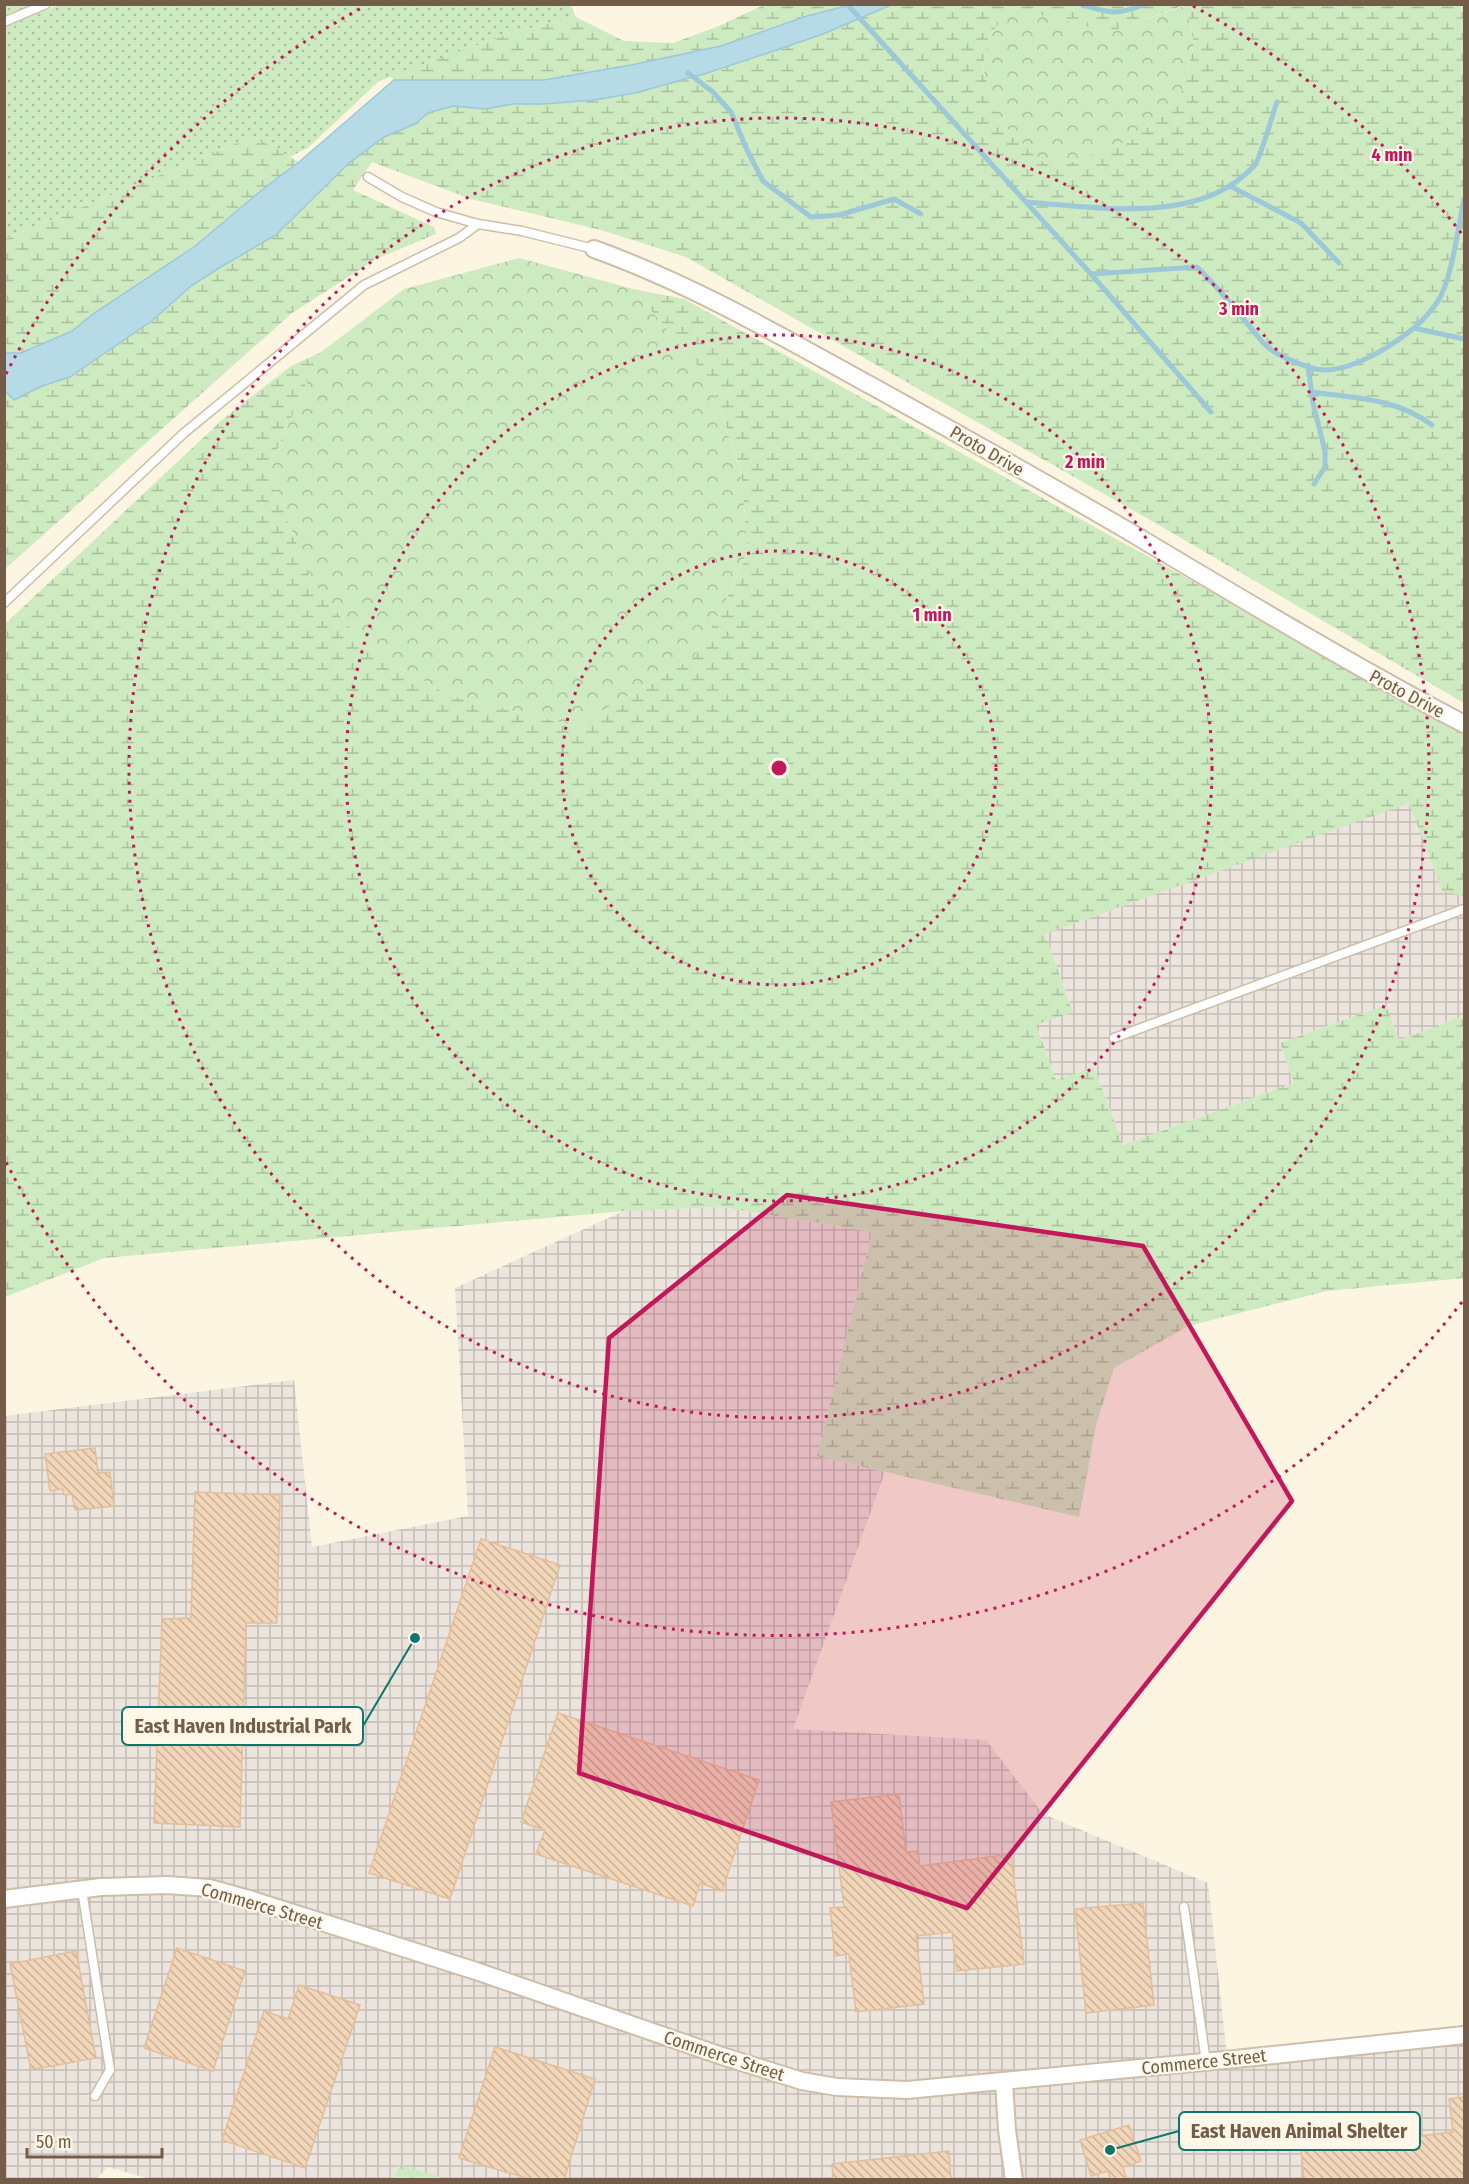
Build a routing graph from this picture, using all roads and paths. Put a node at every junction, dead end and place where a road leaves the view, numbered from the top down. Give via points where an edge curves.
1 (46, 4) edge
2 (4, 22) edge
3 (368, 177) dead end
4 (478, 224) junction
5 (594, 249) joint
6 (4, 603) edge
7 (1464, 724) edge
8 (1464, 909) edge
9 (1114, 1038) dead end
10 (82, 1890) junction
11 (4, 1899) edge
12 (1185, 1907) dead end
13 (1464, 2035) edge
14 (1206, 2062) junction
15 (1004, 2082) junction
16 (95, 2096) dead end
17 (1014, 2180) edge

1 - 2 lane
3 - 4 lane via 436,212
4 - 5 lane
4 - 6 lane via 459,238 364,285 184,433
5 - 7 street, Proto Drive via 678,282 782,336
8 - 9 lane
10 - 11 street, Commerce Street
10 - 15 street, Commerce Street via 209,1888 476,1971 802,2081 907,2090
10 - 16 lane via 110,2070
12 - 14 lane
13 - 14 street, Commerce Street
14 - 15 street, Commerce Street
15 - 17 street

